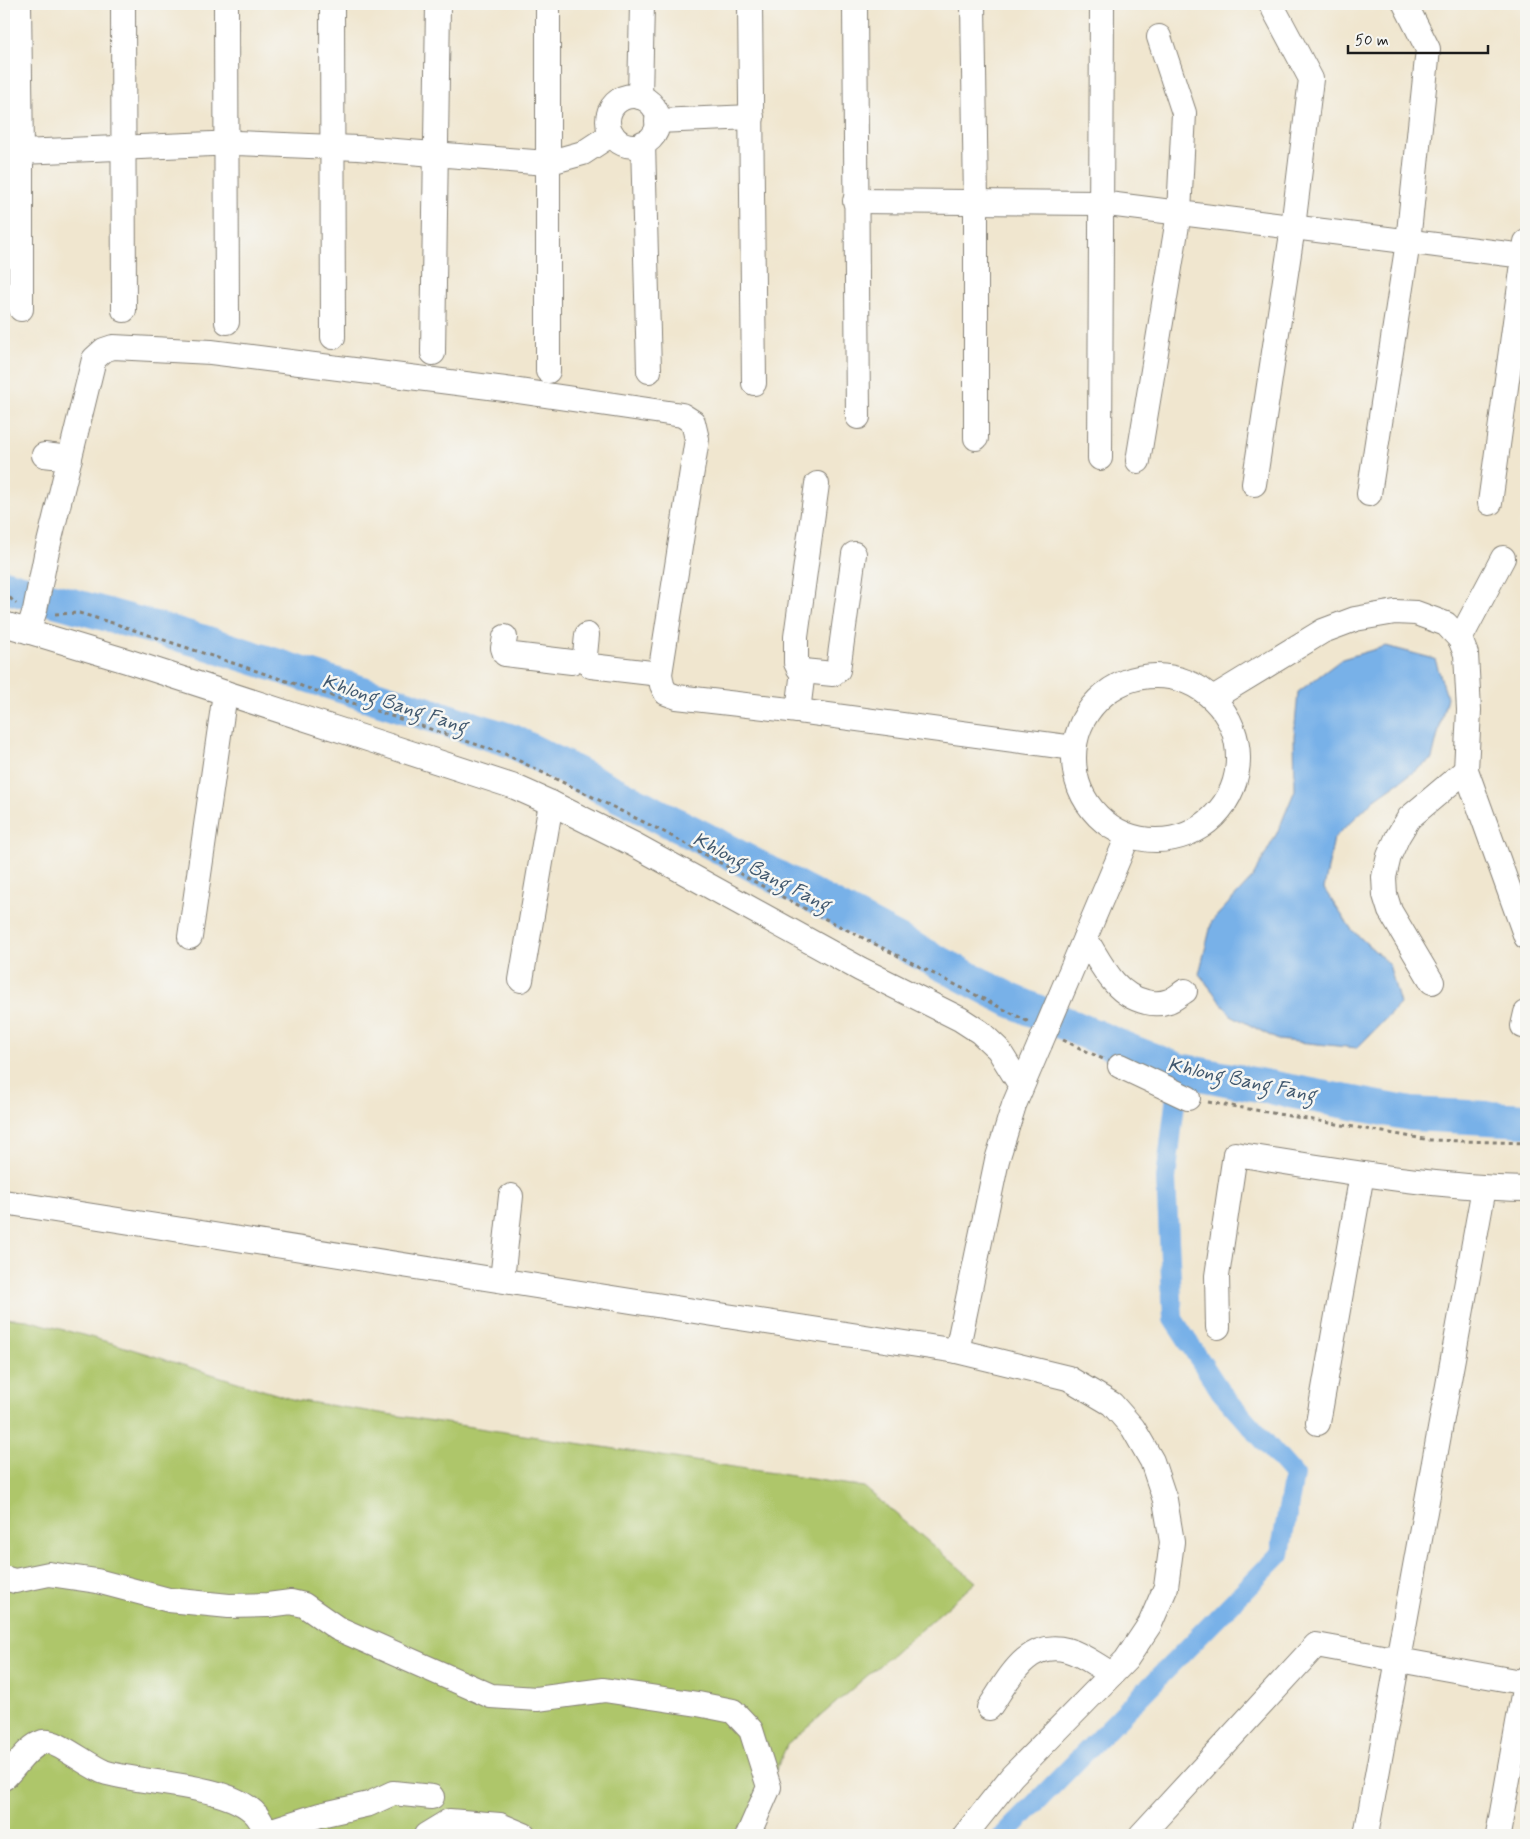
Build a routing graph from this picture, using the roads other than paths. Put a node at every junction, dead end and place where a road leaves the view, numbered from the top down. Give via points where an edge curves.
1 (19, 4) edge
2 (123, 4) edge
3 (226, 4) edge
4 (332, 4) edge
5 (438, 4) edge
6 (548, 4) edge
7 (642, 4) edge
8 (750, 4) edge
9 (854, 4) edge
10 (973, 4) edge
11 (1102, 4) edge
12 (1271, 4) edge
13 (1405, 4) edge
14 (1158, 36) dead end
15 (640, 96) junction
16 (752, 117) junction
17 (658, 121) junction
18 (612, 134) junction
19 (643, 143) junction
20 (227, 144) junction
21 (332, 147) junction
22 (123, 148) junction
23 (21, 152) junction
24 (436, 154) junction
25 (548, 163) junction
26 (855, 202) junction
27 (976, 202) junction
28 (1100, 203) junction
29 (1179, 213) junction
30 (1293, 228) junction
31 (1408, 242) junction
32 (1525, 249) edge
33 (21, 309) dead end
34 (124, 310) dead end
35 (227, 322) dead end
36 (333, 337) dead end
37 (433, 353) dead end
38 (548, 371) dead end
39 (649, 371) dead end
40 (754, 382) dead end
41 (858, 417) dead end
42 (976, 438) dead end
43 (44, 455) dead end
44 (70, 458) junction
45 (1100, 458) dead end
46 (1138, 461) dead end
47 (817, 484) dead end
48 (1254, 484) dead end
49 (1369, 494) dead end
50 (1490, 504) dead end
51 (854, 554) dead end
52 (1503, 558) dead end
53 (18, 610) edge
54 (28, 631) junction
55 (506, 637) dead end
56 (1460, 639) junction
57 (803, 671) junction
58 (660, 674) junction
59 (225, 693) junction
60 (1213, 698) junction
61 (798, 711) junction
62 (1074, 748) junction
63 (1466, 770) junction
64 (552, 803) junction
65 (1128, 836) junction
66 (190, 936) dead end
67 (1526, 937) edge
68 (1085, 938) junction
69 (521, 980) dead end
70 (1432, 982) dead end
71 (1185, 990) dead end
72 (1120, 1066) dead end
73 (1022, 1086) junction
74 (1188, 1098) road end
75 (1362, 1174) junction
76 (1484, 1188) junction
77 (1526, 1189) edge
78 (511, 1196) dead end
79 (4, 1202) edge
80 (502, 1280) junction
81 (1218, 1327) dead end
82 (957, 1351) junction
83 (1318, 1423) dead end
84 (4, 1578) edge
85 (1398, 1660) junction
86 (1112, 1674) junction
87 (1526, 1681) edge
88 (989, 1708) dead end
89 (4, 1749) edge
90 (27, 1753) junction
91 (4, 1778) edge
92 (432, 1797) dead end
93 (263, 1834) edge
94 (426, 1835) edge
95 (524, 1835) edge
96 (748, 1835) edge
97 (965, 1835) edge
98 (1141, 1835) edge
99 (1366, 1835) edge
100 (1498, 1835) edge

1 - 23 street
2 - 22 street
3 - 20 street
4 - 21 street
5 - 24 street
6 - 25 street
7 - 15 street
8 - 16 street
9 - 26 street
10 - 27 street
11 - 28 street
12 - 30 street via 1311,79
13 - 31 street via 1428,49
14 - 29 street via 1184,113
15 - 17 street via 653,106
15 - 18 street via 623,98 610,109 608,126
16 - 17 street
16 - 40 street
17 - 19 street via 653,134
18 - 19 street via 622,143
18 - 25 street via 583,154
19 - 39 street
20 - 21 street
20 - 22 street
20 - 35 street
21 - 24 street
21 - 36 street
22 - 23 street
22 - 34 street
23 - 33 street
24 - 25 street
24 - 37 street
25 - 38 street
26 - 27 street
26 - 41 street
27 - 28 street
27 - 42 street
28 - 29 street
28 - 45 street
29 - 30 street
29 - 46 street
30 - 31 street
30 - 48 street
31 - 32 street
31 - 49 street
32 - 50 street
43 - 44 street
44 - 53 street via 46,554
44 - 58 street via 94,360 104,350 113,347 211,352 682,415 693,422 697,439
47 - 57 street via 796,637 796,663
51 - 57 street via 838,670 833,674
52 - 56 street
53 - 54 street
53 - 54 street via 34,610
54 - 59 street
55 - 58 street via 505,654 584,655
56 - 60 street via 1446,624 1416,613 1395,612 1355,618 1323,631
56 - 63 street via 1466,654 1470,710
57 - 61 street
58 - 61 street via 666,693 677,697
59 - 64 street via 515,787
59 - 66 street
60 - 62 street via 1192,683 1167,676 1141,676 1116,685 1096,701 1081,723
60 - 65 street via 1228,718 1237,742 1238,766 1232,791 1219,812 1200,828 1177,838 1152,841
61 - 62 street
62 - 65 street via 1075,776 1086,802 1104,823
63 - 67 street
63 - 70 street via 1409,818 1389,856 1384,877 1390,911
64 - 69 street
64 - 73 street via 860,969 960,1019 998,1048
65 - 68 street
68 - 71 street via 1114,984 1127,995 1156,1004 1169,1001
68 - 73 street, bridge
72 - 74 street
73 - 82 street via 997,1160
75 - 76 street
75 - 81 street via 1235,1154 1217,1276
75 - 83 street
76 - 77 street
76 - 85 street
78 - 80 street
79 - 80 street
80 - 82 street
82 - 86 street via 1068,1378 1112,1404 1133,1428 1152,1462 1165,1500 1172,1542 1166,1587 1150,1624 1126,1660
84 - 96 street via 15,1581 49,1574 97,1581 170,1600 229,1606 292,1602 304,1605 337,1628 491,1696 537,1700 604,1690 733,1711 751,1730 769,1787
85 - 87 street
85 - 98 street via 1316,1646
85 - 99 street
86 - 88 street via 1066,1649 1038,1650 1024,1658
86 - 97 street via 1012,1776
87 - 100 street
89 - 90 street
90 - 91 street
90 - 93 street via 43,1742 49,1742 104,1772 223,1795 247,1806 261,1821
92 - 93 street via 393,1793 370,1804 320,1815
94 - 95 street via 449,1821 500,1825

